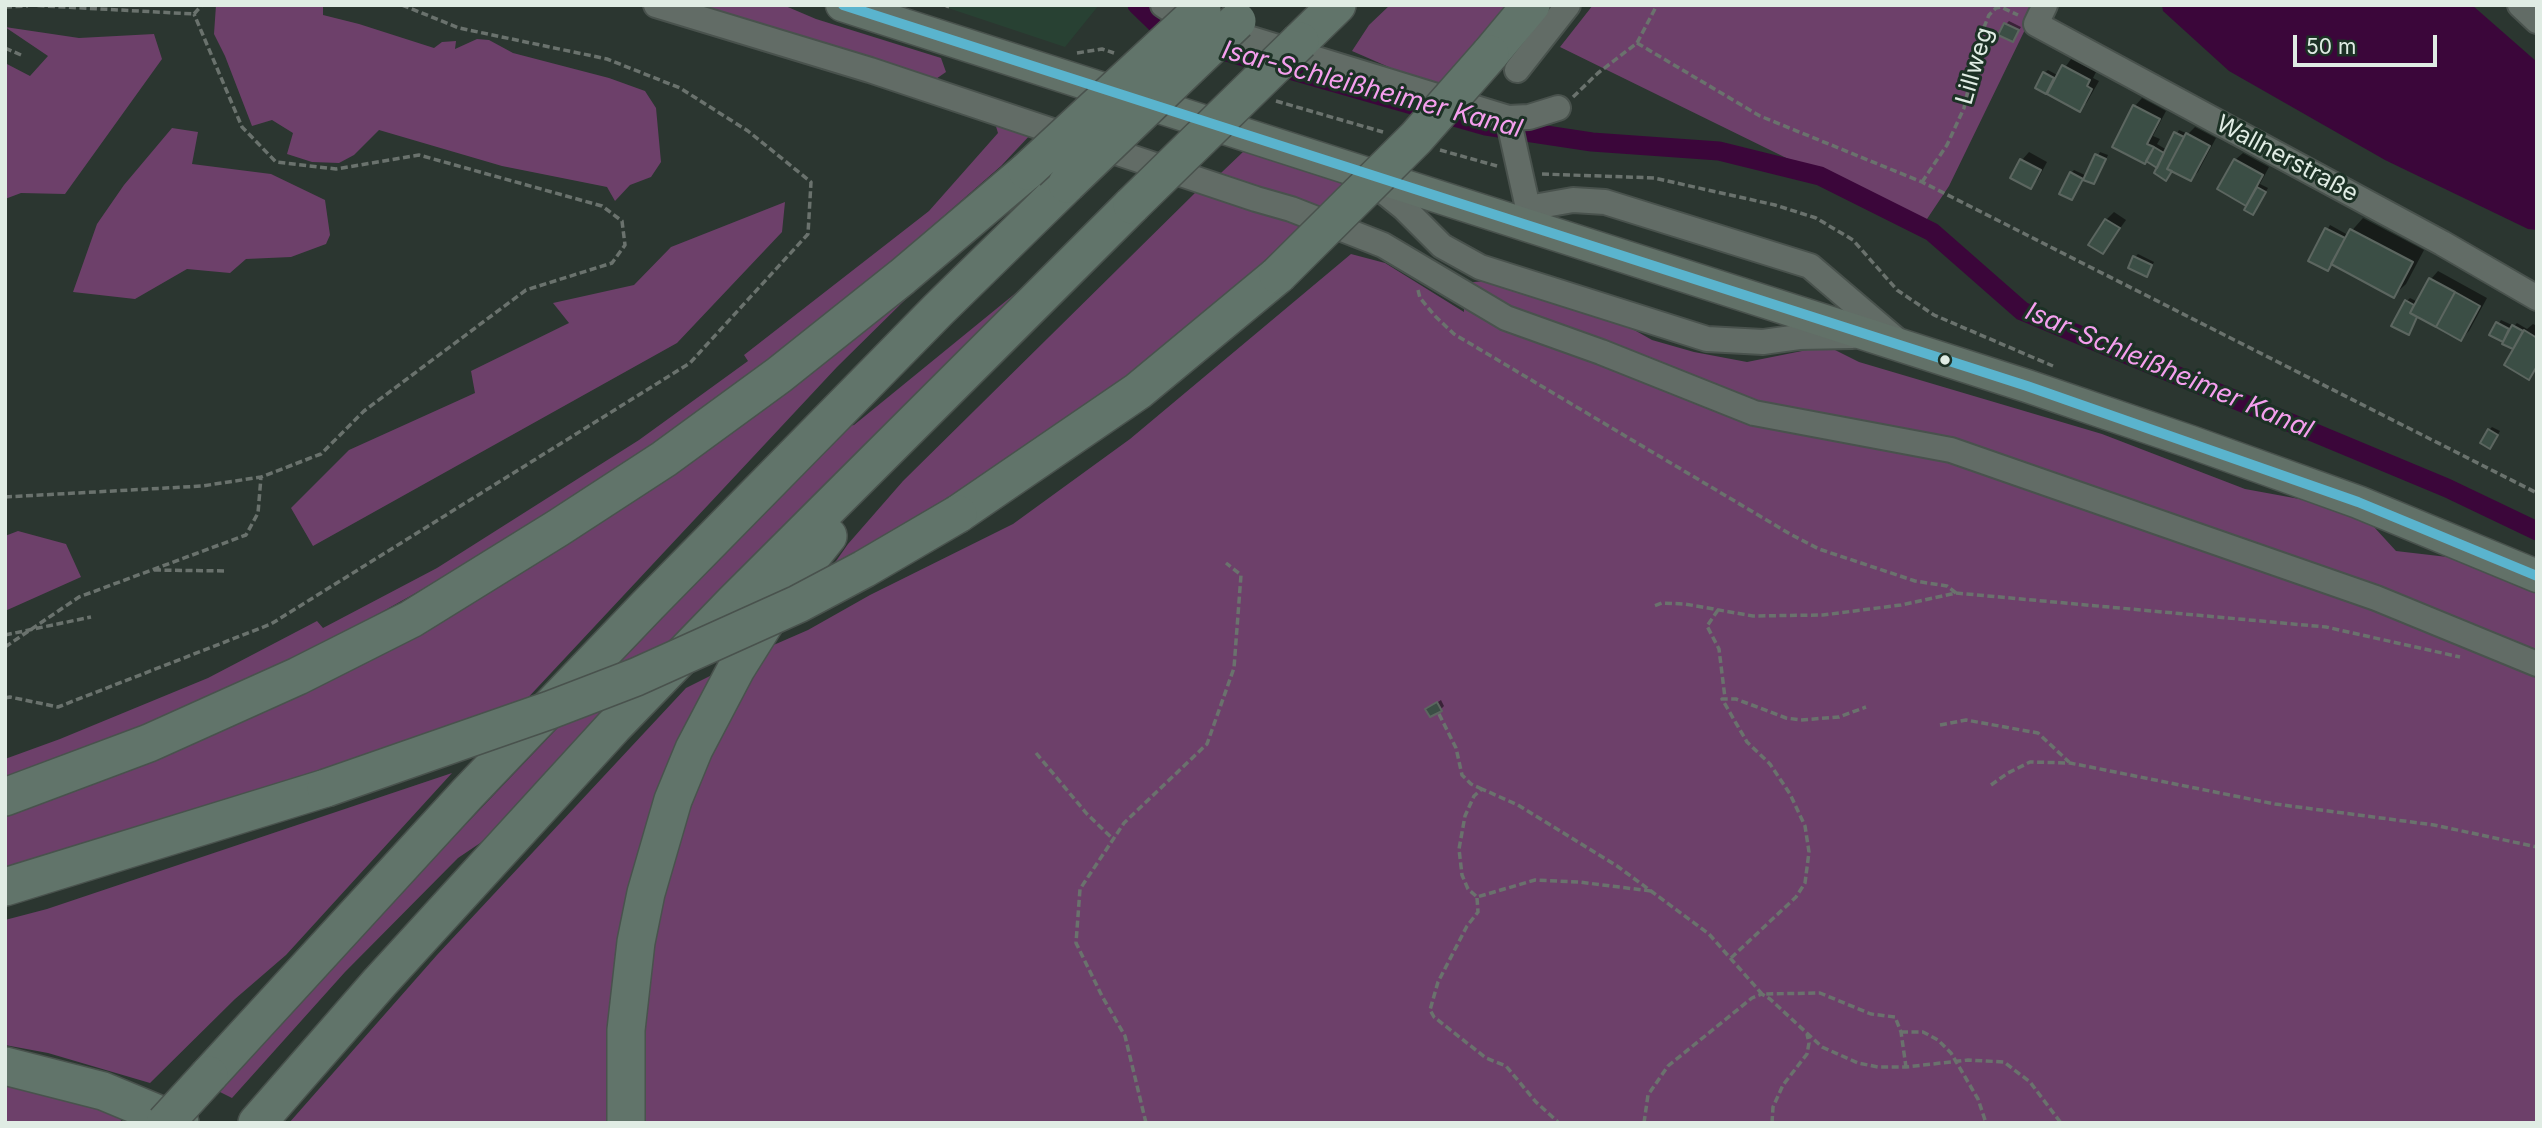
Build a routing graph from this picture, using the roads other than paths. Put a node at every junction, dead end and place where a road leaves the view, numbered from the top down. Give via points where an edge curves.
1 (656, 5) edge
2 (842, 5) edge
3 (1163, 5) edge
4 (1337, 5) edge
5 (1531, 5) edge
6 (1568, 5) edge
7 (2520, 5) edge
8 (1224, 10) edge
9 (2041, 15) edge
10 (2537, 21) edge
11 (1504, 62) junction
12 (1558, 108) road end
13 (1509, 122) junction
14 (1360, 172) junction
15 (1524, 215) junction
16 (2537, 298) edge
17 (1873, 336) junction
18 (1905, 347) junction
19 (943, 392) junction
20 (2537, 576) edge
21 (2537, 664) edge
22 (5, 797) edge
23 (5, 887) edge
24 (5, 1066) edge
25 (264, 1114) edge
26 (165, 1123) edge
27 (180, 1123) edge
28 (626, 1123) edge

1 - 21 street via 870,70 1291,209 1383,245 1506,318 1754,413 1951,450 2376,598
2 - 14 main road
3 - 13 street via 1183,18
4 - 19 highway, bridge
5 - 11 highway
6 - 11 street
7 - 10 street
8 - 22 highway, bridge via 779,375 558,528 411,619 298,676 149,743
8 - 26 highway, bridge via 1067,184 938,310 468,793
9 - 16 street, Wallnerstraße
11 - 23 highway, bridge via 1406,148 1278,275 1138,391 958,514 864,569 636,677 537,715 326,788
12 - 13 street
13 - 15 street
14 - 15 main road
14 - 17 street via 1442,246 1480,267 1707,339 1763,342
15 - 17 main road
15 - 18 street via 1573,200 1605,202 1810,266
17 - 18 main road
18 - 20 main road via 2358,502
19 - 25 highway via 614,726
19 - 28 highway via 927,431 848,512 788,586 694,749 658,848 636,942 626,1030
24 - 27 highway via 103,1091

